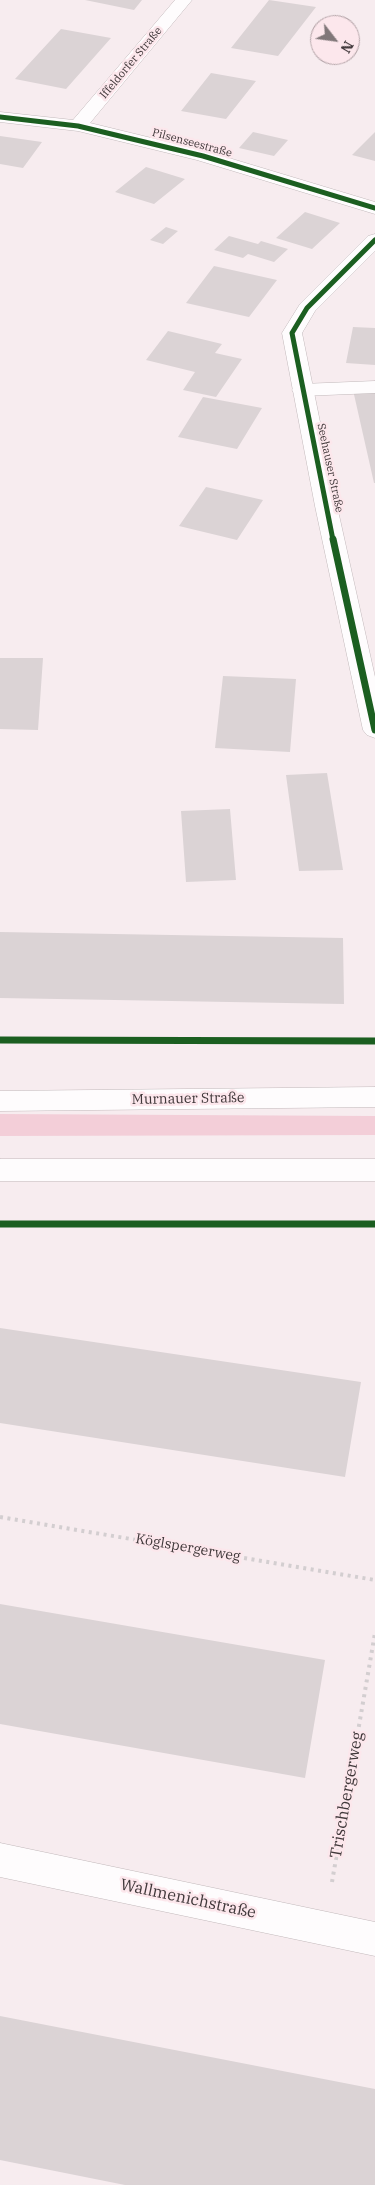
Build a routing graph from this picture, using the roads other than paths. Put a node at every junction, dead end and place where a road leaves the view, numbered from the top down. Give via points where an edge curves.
1 (184, 0) edge
2 (0, 117) edge
3 (78, 126) junction
4 (375, 208) edge
5 (375, 240) edge
6 (375, 387) edge
7 (302, 390) junction
8 (370, 680) edge
9 (375, 730) edge
10 (375, 1097) edge
11 (0, 1101) edge
12 (0, 1170) edge
13 (375, 1170) edge
14 (0, 1860) edge
15 (375, 1939) edge

1 - 3 street, Iffeldorfer Straße
2 - 3 street, Pilsenseestraße
3 - 4 street, Pilsenseestraße via 203,156
5 - 7 street, Seehauser Straße via 307,308 292,333
6 - 7 street
7 - 8 street, Seehauser Straße via 326,506
8 - 9 street, Seehauser Straße
10 - 11 street, Murnauer Straße
12 - 13 street
14 - 15 street, Wallmenichstraße

